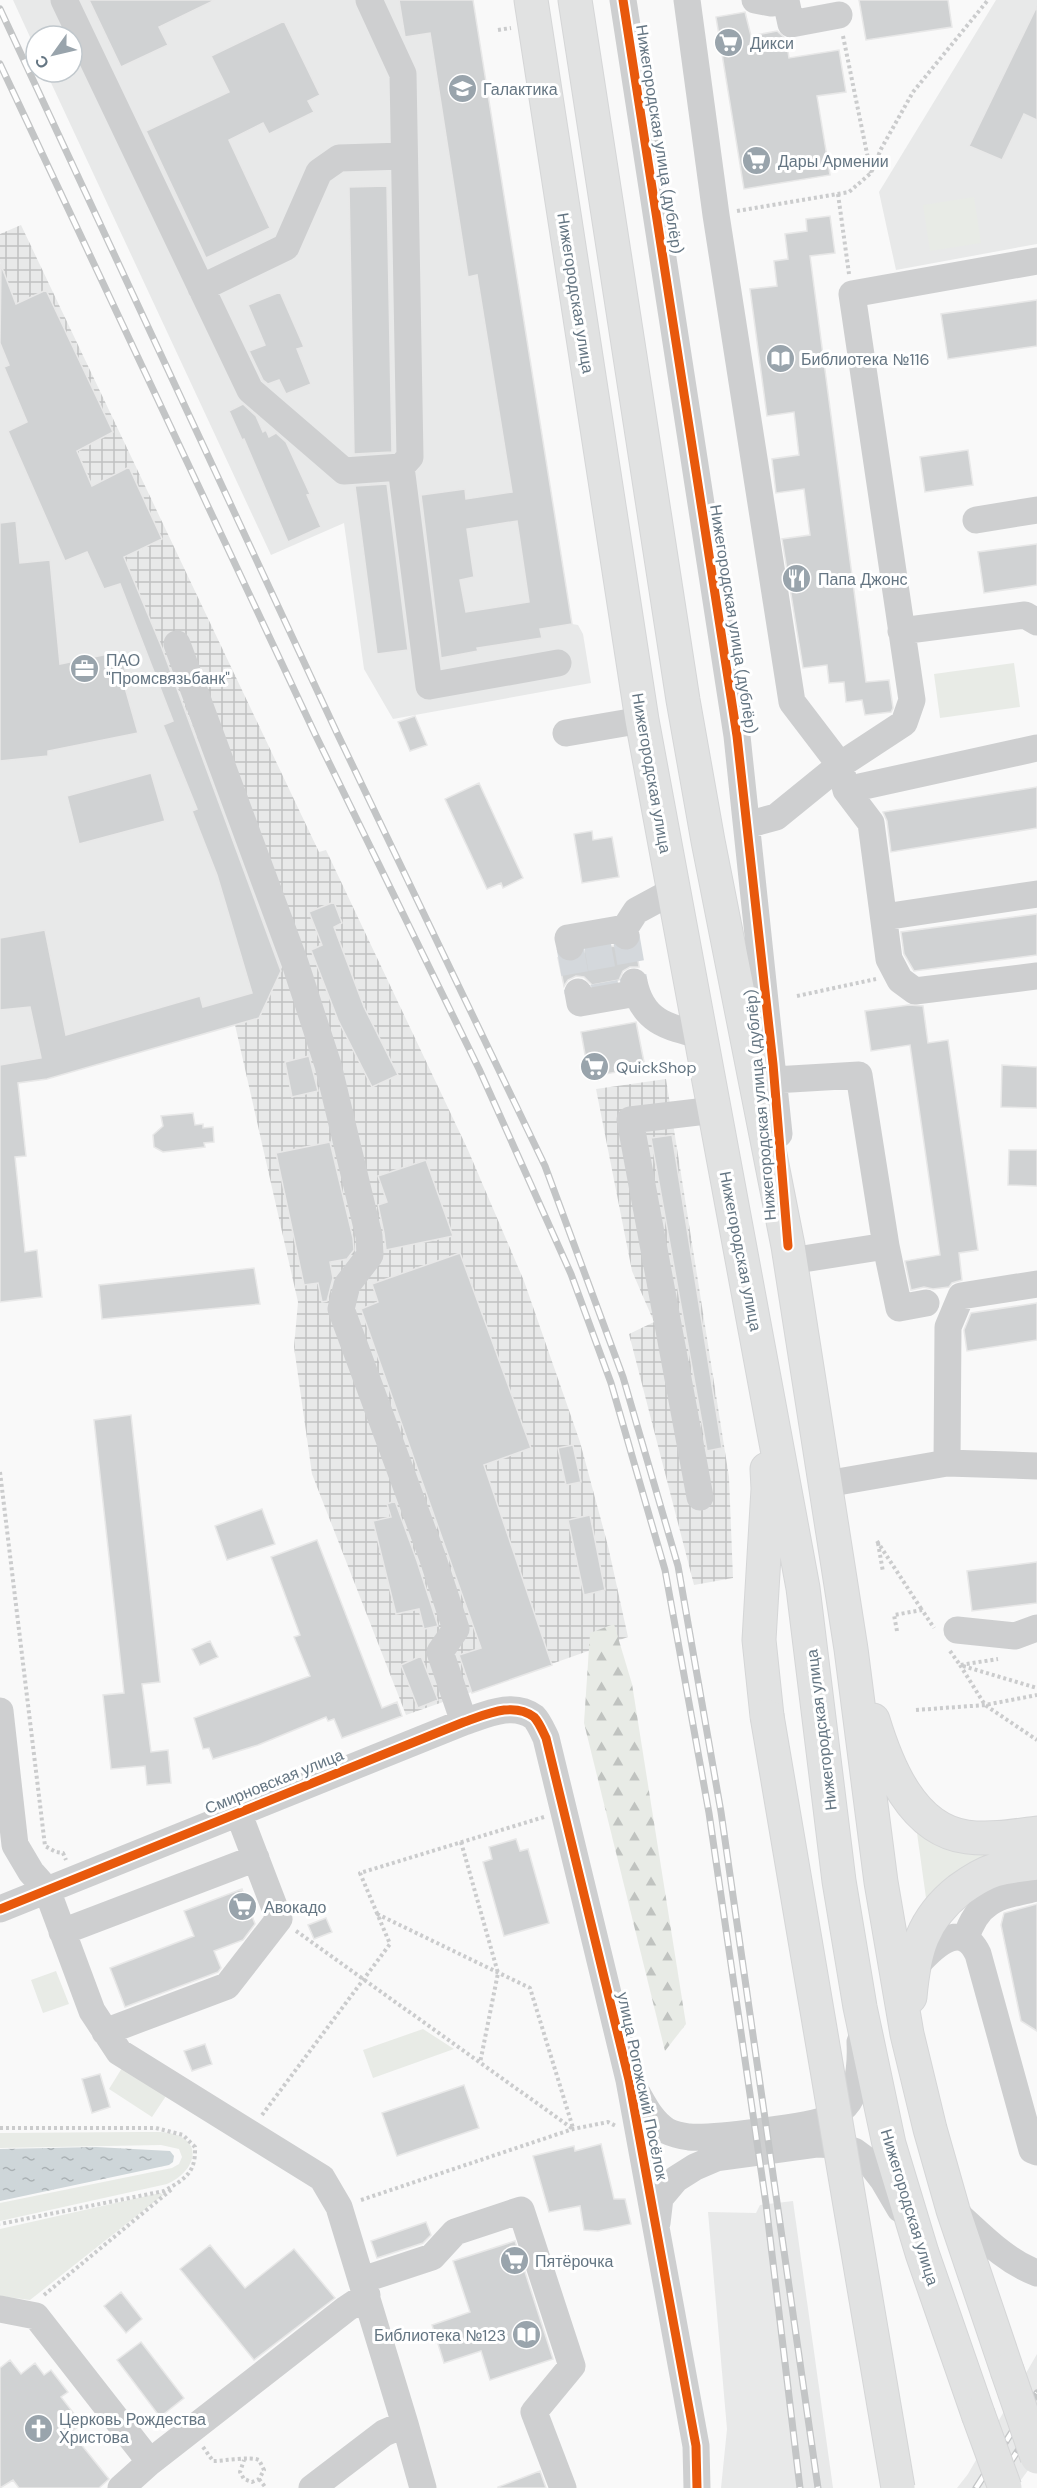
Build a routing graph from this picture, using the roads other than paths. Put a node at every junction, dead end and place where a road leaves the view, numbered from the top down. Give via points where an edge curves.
1 (64, 0) edge
2 (369, 0) edge
3 (575, 0) edge
4 (623, 0) edge
5 (687, 0) edge
6 (755, 0) edge
7 (523, 14) edge
8 (838, 15) road end
9 (404, 156) junction
10 (1037, 261) edge
11 (201, 288) junction
12 (401, 466) junction
13 (1037, 510) edge
14 (976, 520) dead end
15 (1037, 622) edge
16 (901, 631) junction
17 (177, 644) dead end
18 (558, 663) dead end
19 (642, 720) junction
20 (566, 733) dead end
21 (1037, 748) edge
22 (843, 777) junction
23 (747, 825) junction
24 (673, 891) junction
25 (1037, 894) edge
26 (884, 917) junction
27 (570, 947) dead end
28 (1037, 976) edge
29 (578, 992) dead end
30 (700, 1035) junction
31 (774, 1080) junction
32 (715, 1110) junction
33 (886, 1246) junction
34 (789, 1253) junction
35 (1037, 1284) edge
36 (944, 1300) junction
37 (762, 1366) junction
38 (947, 1463) junction
39 (1037, 1466) edge
40 (826, 1484) junction
41 (700, 1497) dead end
42 (1037, 1628) edge
43 (957, 1630) dead end
44 (852, 1649) junction
45 (515, 1710) joint
46 (0, 1711) edge
47 (464, 1722) junction
48 (238, 1812) junction
49 (1037, 1833) edge
50 (994, 1854) junction
51 (256, 1858) junction
52 (1037, 1863) edge
53 (1037, 1888) edge
54 (47, 1890) junction
55 (0, 1909) edge
56 (62, 1932) junction
57 (966, 1938) junction
58 (912, 1970) junction
59 (860, 2007) junction
60 (105, 2032) junction
61 (907, 2034) junction
62 (629, 2080) junction
63 (1037, 2152) edge
64 (953, 2210) junction
65 (657, 2227) junction
66 (922, 2253) junction
67 (1037, 2273) edge
68 (364, 2288) junction
69 (0, 2309) edge
70 (405, 2424) junction
71 (1037, 2457) edge
72 (150, 2462) junction
73 (122, 2488) edge
74 (312, 2488) edge
75 (423, 2488) edge
76 (563, 2488) edge
77 (697, 2488) edge
78 (898, 2488) edge
79 (1005, 2488) edge

1 - 11 street
2 - 9 street via 403,74
3 - 34 main road via 683,700
4 - 23 street, Нижегородская улица (дублёр) via 737,736
5 - 22 street via 716,215 792,702
6 - 8 street via 786,1 791,24
7 - 19 main road, Нижегородская улица
9 - 11 street via 339,158 319,172 286,247
9 - 12 street via 410,457
10 - 16 street via 852,294
11 - 12 street via 250,390 344,471
12 - 18 street via 429,686
13 - 14 street
15 - 16 street via 1024,615
16 - 22 street via 912,700 904,723
17 - 47 street via 295,963 328,1065 369,1236 370,1255 347,1285 341,1310 456,1629 440,1652
19 - 20 street
19 - 24 main road, Нижегородская улица
21 - 22 street
22 - 23 street via 776,817
22 - 26 street via 871,823
23 - 31 street, Нижегородская улица (дублёр)
24 - 27 street via 636,911 625,932 568,938
24 - 30 main road, Нижегородская улица
25 - 26 street
26 - 28 street via 889,959 900,980 915,991
29 - 30 street via 580,1003 635,987 648,1014 670,1028
30 - 32 main road, Нижегородская улица
31 - 33 street via 859,1075
31 - 34 street, Нижегородская улица (дублёр)
32 - 37 main road, Нижегородская улица
32 - 41 street via 624,1118
33 - 34 street
33 - 36 street via 899,1308
34 - 40 main road
35 - 36 street
36 - 38 street via 948,1327
37 - 59 main road, Нижегородская улица via 804,1588 839,1881
37 - 78 main road, bridge via 768,1489 759,1640 767,1716
38 - 39 street
38 - 40 street
40 - 44 main road
42 - 43 street via 1015,1636
44 - 50 main road via 878,1738 902,1791 921,1815
44 - 61 main road via 881,1882
45 - 47 street, Смирновская улица via 495,1711
45 - 62 street, улица Рогожский Посёлок via 535,1718 546,1738
46 - 54 street via 15,1845
47 - 48 street, Смирновская улица
48 - 51 street
48 - 54 street, Смирновская улица
49 - 50 main road
50 - 52 main road
50 - 58 main road via 928,1921
51 - 56 street
51 - 60 street via 279,1919 227,1986
53 - 57 street via 1002,1896 984,1906
54 - 55 street, Смирновская улица
54 - 56 street
56 - 60 street via 92,2011
57 - 58 street via 954,1937 940,1943
57 - 63 street via 978,1954 1032,2150
58 - 61 main road
59 - 62 street via 859,2074 843,2109 830,2118 712,2137 689,2137 666,2130 652,2119
59 - 66 main road, Нижегородская улица via 890,2144
60 - 68 street via 119,2052 321,2178 339,2207
61 - 64 main road
62 - 65 street, улица Рогожский Посёлок
64 - 67 street via 1000,2252
64 - 71 main road, bridge
65 - 66 street via 660,2198 676,2179 695,2167 716,2158 835,2145 854,2151 869,2162 883,2180
65 - 77 street, улица Рогожский Посёлок via 696,2446
66 - 79 main road, Нижегородская улица, bridge
68 - 70 street
68 - 72 street via 336,2316
68 - 76 street via 432,2257 455,2232 520,2210 572,2366 534,2412
69 - 72 street via 36,2316
70 - 74 street via 384,2433
70 - 75 street
72 - 73 street

